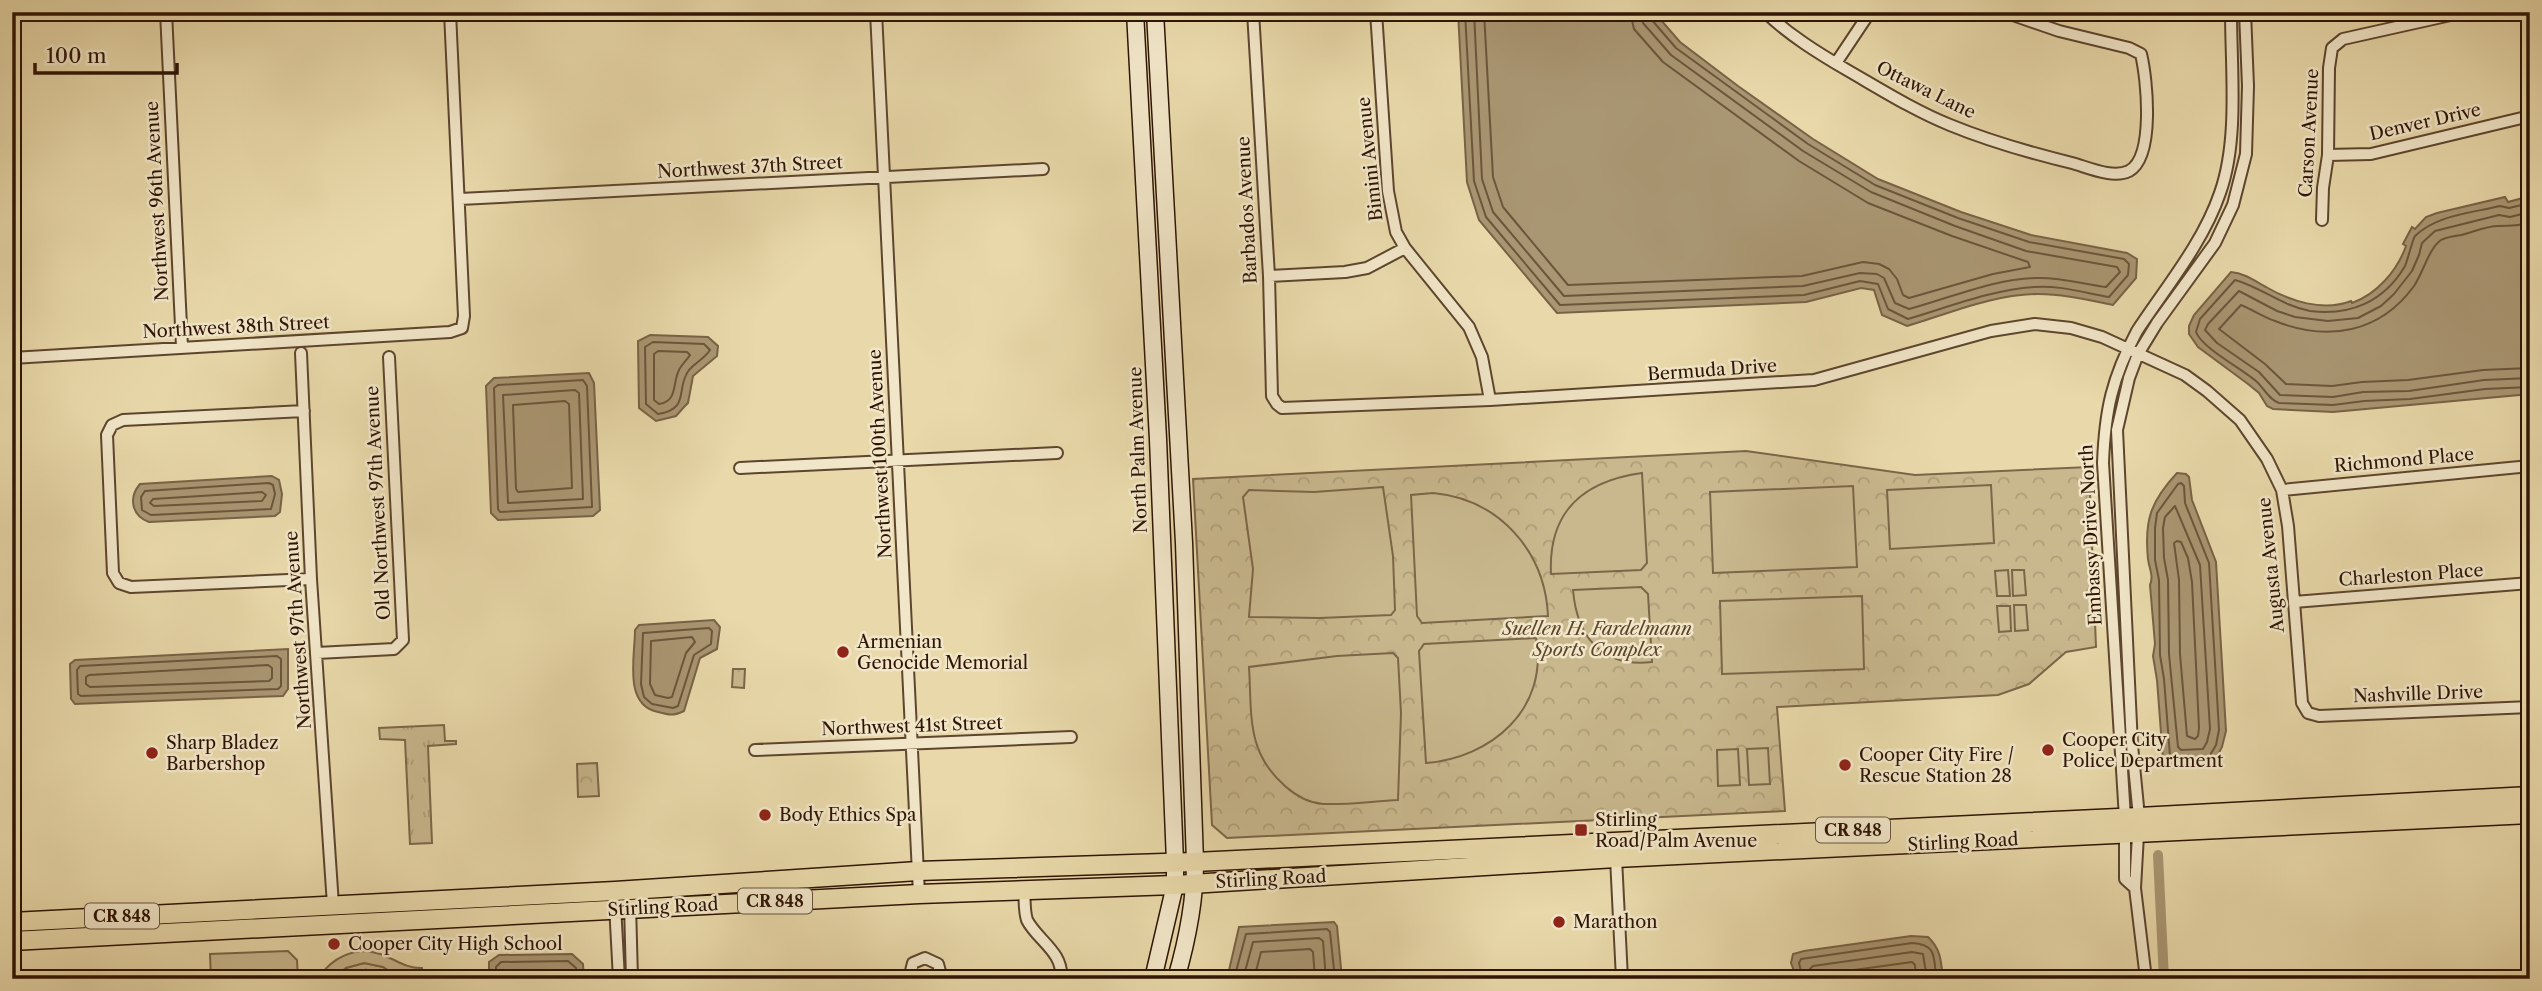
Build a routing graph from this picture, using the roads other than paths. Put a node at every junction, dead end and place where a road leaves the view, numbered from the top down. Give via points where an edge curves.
1 (166, 12) edge
2 (450, 12) edge
3 (876, 12) edge
4 (1135, 12) edge
5 (1155, 12) edge
6 (1253, 12) edge
7 (1376, 12) edge
8 (1765, 12) edge
9 (1870, 12) edge
10 (2004, 12) edge
11 (2231, 12) edge
12 (2245, 12) edge
13 (2464, 12) edge
14 (1836, 63) junction
15 (2530, 116) edge
16 (2328, 155) junction
17 (1043, 169) dead end
18 (884, 177) junction
19 (460, 199) junction
20 (2322, 220) dead end
21 (1405, 248) junction
22 (1167, 258) junction
23 (1148, 260) junction
24 (1269, 276) junction
25 (182, 347) junction
26 (2127, 349) junction
27 (301, 353) dead end
28 (2138, 354) junction
29 (389, 357) dead end
30 (12, 358) edge
31 (1490, 400) junction
32 (1277, 404) joint
33 (304, 411) junction
34 (1057, 453) dead end
35 (898, 460) junction
36 (2530, 467) edge
37 (740, 468) dead end
38 (2282, 490) junction
39 (312, 579) junction
40 (2530, 583) edge
41 (2294, 602) junction
42 (317, 653) junction
43 (2530, 707) edge
44 (2308, 713) joint
45 (1072, 737) dead end
46 (912, 743) junction
47 (755, 750) dead end
48 (2530, 796) edge
49 (2530, 814) edge
50 (2131, 826) junction
51 (1616, 858) junction
52 (1175, 862) junction
53 (1195, 862) junction
54 (918, 870) junction
55 (1195, 883) junction
56 (1175, 885) junction
57 (622, 890) junction
58 (1024, 891) junction
59 (919, 894) junction
60 (449, 899) junction
61 (333, 905) junction
62 (623, 909) junction
63 (200, 912) junction
64 (450, 918) junction
65 (12, 922) edge
66 (201, 931) junction
67 (12, 941) edge
68 (631, 945) junction
69 (617, 955) junction
70 (626, 977) edge
71 (909, 979) edge
72 (942, 979) edge
73 (1061, 979) edge
74 (1153, 979) edge
75 (1176, 979) edge
76 (1622, 979) edge
77 (2146, 979) edge

1 - 25 street, Northwest 96th Avenue
2 - 19 street
3 - 18 street, Northwest 100th Avenue
4 - 23 main road, North Palm Avenue
5 - 22 main road
6 - 24 street, Barbados Avenue
7 - 21 street, Bimini Avenue via 1388,191 1396,232
8 - 14 street, Ottawa Lane
9 - 14 street
10 - 14 street, Ottawa Lane via 2141,54 2146,84 2144,136 2139,160 2129,171 2105,172 1949,125
11 - 26 street, Embassy Drive North via 2230,133 2221,192 2207,224
12 - 28 street, Embassy Drive North via 2246,154 2233,205 2215,243
13 - 16 street, Carson Avenue via 2343,39 2332,48
15 - 16 street, Denver Drive via 2371,154
16 - 20 street, Carson Avenue
17 - 18 street, Northwest 37th Street
18 - 19 street, Northwest 37th Street
18 - 35 street, Northwest 100th Avenue
19 - 25 street, Northwest 38th Street via 461,328
21 - 24 street via 1367,268
21 - 31 street, Bimini Avenue via 1469,327 1482,357
22 - 23 main road
22 - 53 main road via 1184,543
23 - 52 main road, North Palm Avenue
24 - 32 street, Barbados Avenue via 1272,396
25 - 30 street, Northwest 38th Street
26 - 28 street, Bermuda Drive
26 - 31 street, Bermuda Drive via 2071,328 2035,324 1991,331 1814,380
26 - 50 street, Embassy Drive North via 2107,404 2103,463
27 - 33 street, Northwest 97th Avenue
28 - 38 street, Augusta Avenue via 2185,375 2240,419
28 - 50 street, Embassy Drive North via 2117,430 2132,745
29 - 42 street, Old Northwest 97th Avenue via 403,640 394,649
31 - 32 street, Bermuda Drive via 1290,409
33 - 39 street, Northwest 97th Avenue
33 - 39 street via 123,420 112,425 107,435 113,573 119,583 131,587
34 - 35 street
35 - 37 street
35 - 46 street, Northwest 100th Avenue
36 - 38 street, Richmond Place
38 - 41 street, Augusta Avenue
39 - 42 street, Northwest 97th Avenue
40 - 41 street, Charleston Place
41 - 44 street, Augusta Avenue via 2302,703
42 - 61 street, Northwest 97th Avenue
43 - 44 street, Nashville Drive
45 - 46 street, Northwest 41st Street
46 - 47 street, Northwest 41st Street
46 - 54 street, Northwest 100th Avenue
48 - 50 main road, Stirling Road / CR 848
49 - 50 main road, Stirling Road / CR 848
50 - 51 main road, Stirling Road / CR 848
50 - 53 main road, Stirling Road / CR 848
50 - 77 street via 2125,879 2135,888
51 - 55 main road, Stirling Road / CR 848
51 - 76 street
52 - 53 main road, Stirling Road / CR 848
52 - 54 main road, Stirling Road / CR 848
52 - 56 main road, North Palm Avenue
53 - 55 main road
54 - 57 main road, Stirling Road / CR 848
54 - 59 street, Northwest 100th Avenue
55 - 56 main road, Stirling Road / CR 848
55 - 75 main road
56 - 58 main road, Stirling Road / CR 848
56 - 74 main road, North Palm Avenue
57 - 60 main road, Stirling Road / CR 848
57 - 62 street
58 - 59 main road, Stirling Road / CR 848
58 - 73 street via 1028,922 1055,954
59 - 62 main road, Stirling Road / CR 848
60 - 61 main road, Stirling Road / CR 848
60 - 64 main road
61 - 63 main road, Stirling Road / CR 848
62 - 64 main road, Stirling Road / CR 848
62 - 68 street
62 - 69 street
63 - 65 main road, Stirling Road / CR 848
63 - 66 main road
64 - 66 main road, Stirling Road / CR 848
66 - 67 main road, Stirling Road / CR 848
68 - 69 street
68 - 70 street
69 - 70 street
71 - 72 street via 913,963 925,958 938,964

